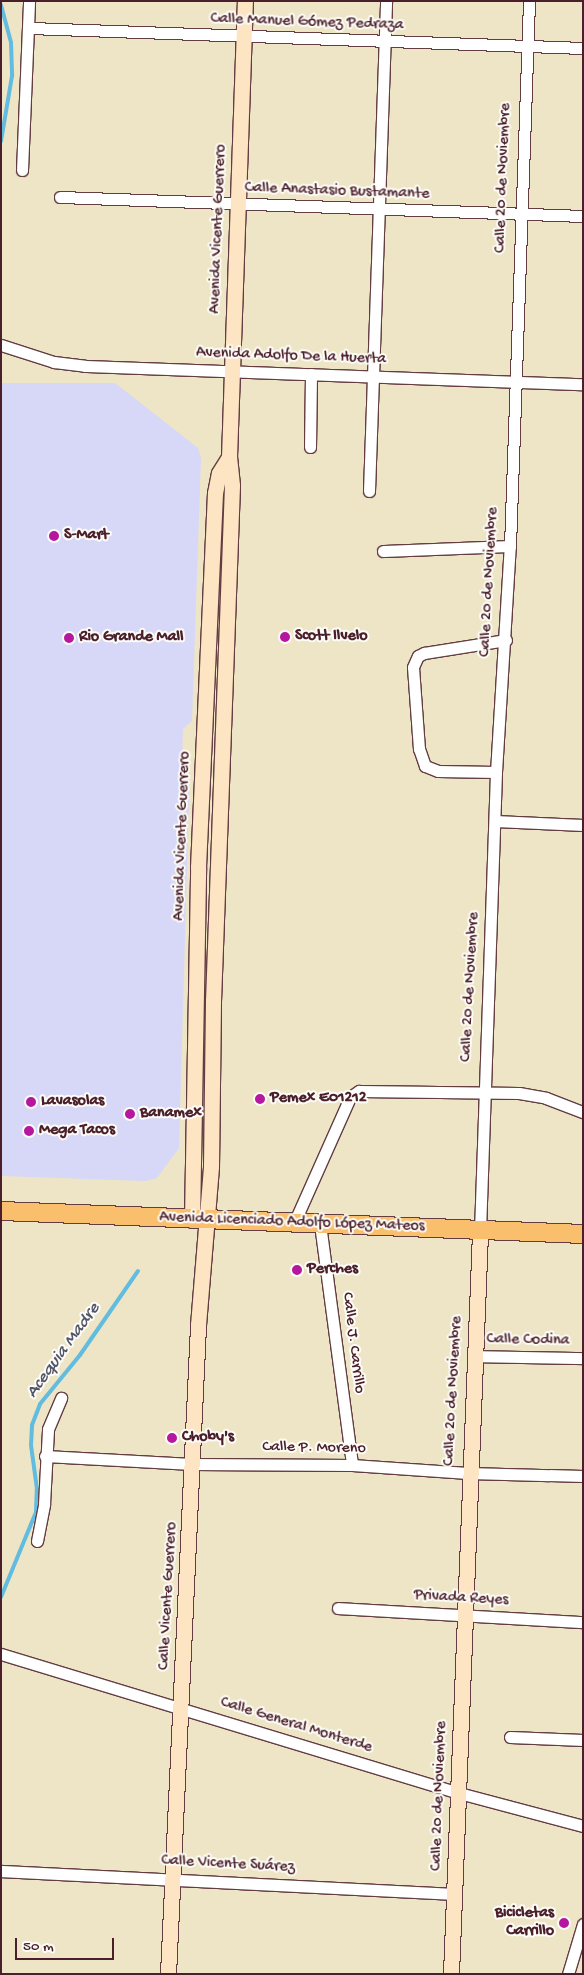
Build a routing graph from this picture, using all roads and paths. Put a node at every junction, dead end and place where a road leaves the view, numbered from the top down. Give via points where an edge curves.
1 (29, 1) edge
2 (245, 1) edge
3 (386, 1) edge
4 (528, 1) edge
5 (30, 28) junction
6 (243, 36) junction
7 (384, 43) junction
8 (527, 46) junction
9 (583, 48) edge
10 (22, 170) dead end
11 (60, 197) dead end
12 (237, 205) junction
13 (379, 210) junction
14 (520, 214) junction
15 (583, 216) edge
16 (1, 345) edge
17 (232, 371) junction
18 (311, 374) junction
19 (373, 376) junction
20 (516, 381) junction
21 (583, 384) edge
22 (310, 447) dead end
23 (368, 491) dead end
24 (510, 546) junction
25 (383, 551) dead end
26 (506, 640) junction
27 (496, 772) junction
28 (495, 821) junction
29 (583, 825) edge
30 (484, 1092) junction
31 (583, 1112) edge
32 (1, 1211) edge
33 (200, 1220) junction
34 (294, 1223) junction
35 (320, 1224) junction
36 (480, 1231) junction
37 (583, 1234) edge
38 (474, 1356) junction
39 (583, 1358) edge
40 (61, 1398) dead end
41 (45, 1456) junction
42 (192, 1464) junction
43 (352, 1465) junction
44 (468, 1473) junction
45 (583, 1476) edge
46 (37, 1541) dead end
47 (338, 1608) dead end
48 (463, 1616) junction
49 (583, 1622) edge
50 (1, 1654) edge
51 (181, 1708) junction
52 (510, 1737) dead end
53 (583, 1740) edge
54 (459, 1792) junction
55 (583, 1826) edge
56 (1, 1871) edge
57 (172, 1878) junction
58 (454, 1894) junction
59 (583, 1924) edge
60 (168, 1974) edge
61 (451, 1974) edge
62 (568, 1974) edge

1 - 5 street
2 - 6 main road, Avenida Vicente Guerrero
3 - 7 street
4 - 8 street, Calle 20 de Noviembre
5 - 6 street, Calle Manuel Gómez Pedraza
5 - 10 street
6 - 7 street, Calle Manuel Gómez Pedraza
6 - 12 main road, Avenida Vicente Guerrero
7 - 8 street, Calle Manuel Gómez Pedraza
7 - 13 street
8 - 9 street, Calle Manuel Gómez Pedraza
8 - 14 street, Calle 20 de Noviembre
11 - 12 street, Calle Anastasio Bustamante
12 - 13 street, Calle Anastasio Bustamante
12 - 17 main road, Avenida Vicente Guerrero
13 - 14 street, Calle Anastasio Bustamante
13 - 19 street
14 - 15 street, Calle Anastasio Bustamante
14 - 20 street, Calle 20 de Noviembre
16 - 17 street, Avenida Adolfo De la Huerta via 54,362
17 - 18 street, Avenida Adolfo De la Huerta
17 - 33 main road, Avenida Vicente Guerrero via 229,458 218,473 214,502 198,867
18 - 19 street, Avenida Adolfo De la Huerta
18 - 22 street
19 - 20 street, Avenida Adolfo De la Huerta
19 - 23 street
20 - 21 street, Avenida Adolfo De la Huerta
20 - 24 street, Calle 20 de Noviembre
24 - 25 street
24 - 26 street, Calle 20 de Noviembre
26 - 27 street, Calle 20 de Noviembre
26 - 27 street via 424,653 418,656 413,667 419,749 426,766 438,771
27 - 28 street, Calle 20 de Noviembre
28 - 29 street
28 - 30 street, Calle 20 de Noviembre
30 - 31 street via 534,1096
30 - 34 street via 366,1090 350,1097
30 - 36 street, Calle 20 de Noviembre
32 - 33 main road, Avenida Licenciado Adolfo López Mateos
33 - 34 main road, Avenida Licenciado Adolfo López Mateos
33 - 42 main road, Calle Vicente Guerrero
34 - 35 main road, Avenida Licenciado Adolfo López Mateos
35 - 36 main road, Avenida Licenciado Adolfo López Mateos
35 - 43 street, Calle J. Carrillo
36 - 37 main road, Avenida Licenciado Adolfo López Mateos
36 - 38 main road, Calle 20 de Noviembre
38 - 39 street, Calle Codina
38 - 44 main road, Calle 20 de Noviembre
40 - 41 street via 48,1429
41 - 42 street, Calle P. Moreno
41 - 46 street via 44,1504
42 - 43 street, Calle P. Moreno
42 - 51 main road, Calle Vicente Guerrero
43 - 44 street, Calle P. Moreno
44 - 45 street, Calle P. Moreno
44 - 48 main road, Calle 20 de Noviembre
47 - 48 street, Privada Reyes
48 - 49 street, Privada Reyes
48 - 54 main road, Calle 20 de Noviembre
50 - 51 street, Calle General Monterde
51 - 54 street, Calle General Monterde
51 - 57 main road, Calle Vicente Guerrero
52 - 53 street
54 - 55 street, Calle General Monterde
54 - 58 main road, Calle 20 de Noviembre
56 - 57 street, Calle Vicente Suárez
57 - 58 street, Calle Vicente Suárez
57 - 60 main road, Calle Vicente Guerrero
58 - 61 main road, Calle 20 de Noviembre
59 - 62 street

